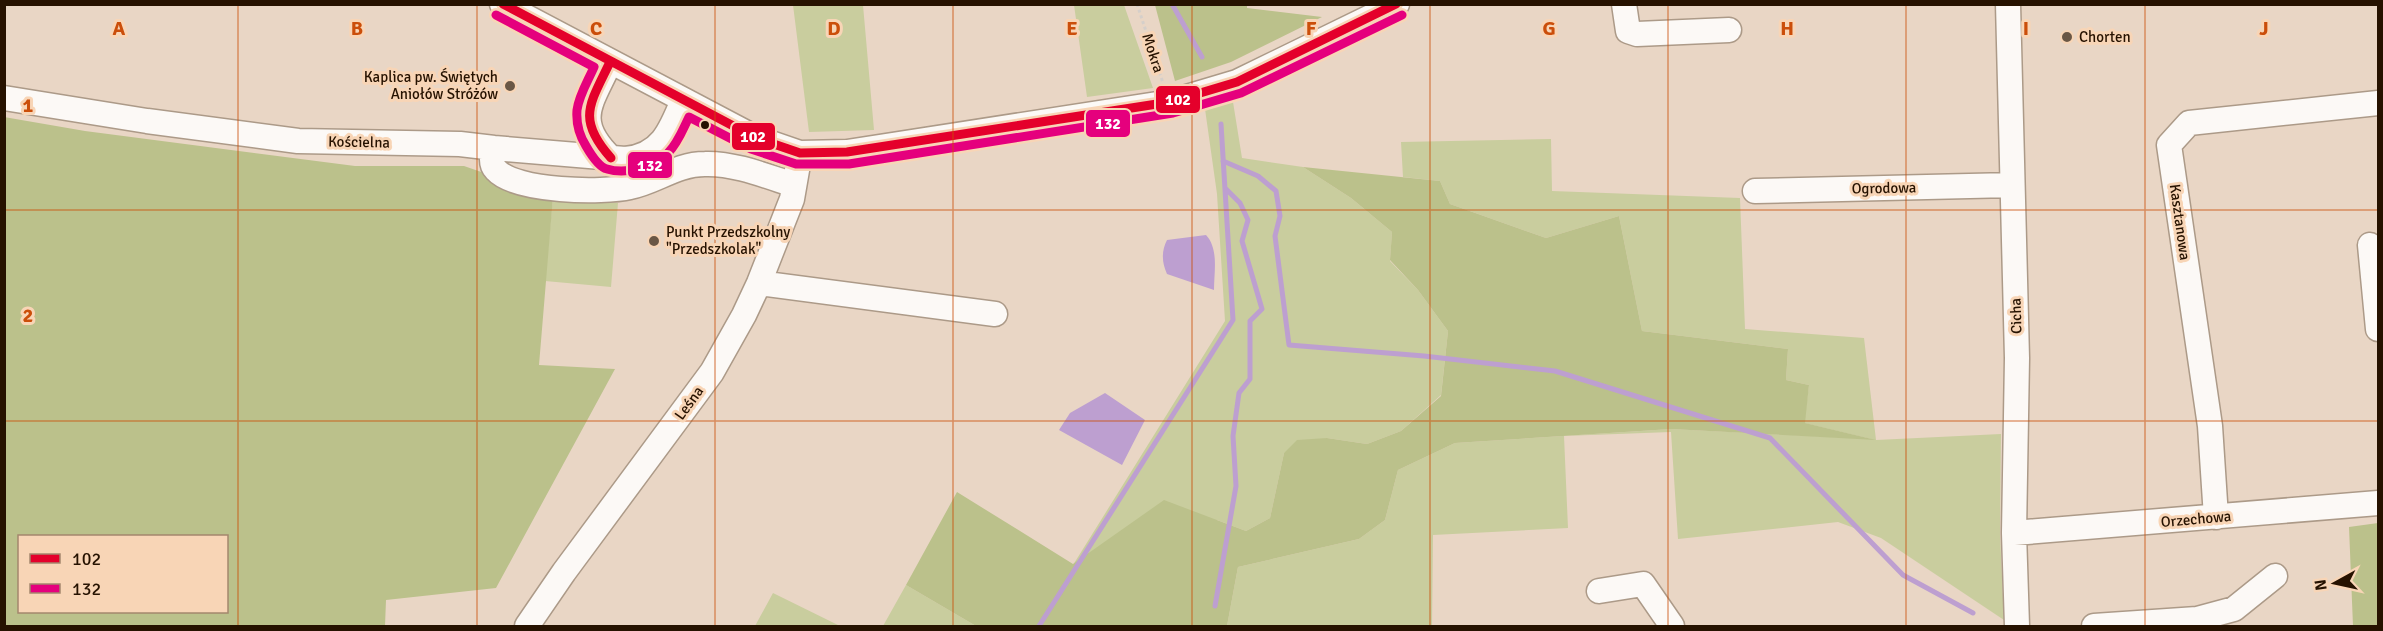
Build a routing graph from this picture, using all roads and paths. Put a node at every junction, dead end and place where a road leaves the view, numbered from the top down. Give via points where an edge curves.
1 (502, 4) edge
2 (1137, 4) edge
3 (1397, 4) edge
4 (1624, 4) edge
5 (2008, 4) edge
6 (1730, 30) dead end
7 (610, 62) junction
8 (4, 98) edge
9 (683, 100) junction
10 (1170, 102) junction
11 (2379, 104) edge
12 (494, 148) junction
13 (800, 153) junction
14 (611, 158) junction
15 (794, 185) junction
16 (2012, 185) junction
17 (1755, 191) dead end
18 (2370, 245) dead end
19 (759, 283) junction
20 (995, 314) dead end
21 (2379, 328) edge
22 (2379, 503) edge
23 (2216, 517) junction
24 (2014, 533) junction
25 (2275, 576) dead end
26 (1599, 591) dead end
27 (527, 627) edge
28 (1672, 627) edge
29 (2017, 627) edge
30 (2094, 627) edge

1 - 7 street
2 - 10 path, Mokra
3 - 10 street via 1237,82
4 - 6 street via 1628,31 1637,34
5 - 16 street, Cicha
7 - 9 street
7 - 14 street via 593,94 588,122 591,135
8 - 12 street, Kościelna via 298,141
9 - 13 street via 756,138
9 - 14 street, Kościelna via 672,127 652,152 639,158
10 - 13 street via 847,152
11 - 23 street, Kasztanowa via 2189,123 2169,145 2210,426
12 - 14 street, Kościelna
12 - 15 street via 492,161 496,170 508,178 539,187 631,187 684,166 705,164
13 - 15 street, Leśna
15 - 19 street, Leśna
16 - 17 street, Ogrodowa
16 - 24 street, Cicha via 2017,358
18 - 21 street
19 - 20 street
19 - 27 street, Leśna via 712,372
22 - 23 street, Orzechowa
23 - 24 street, Orzechowa
24 - 29 street, Cicha
25 - 30 street via 2234,609 2197,619
26 - 28 street via 1643,584

